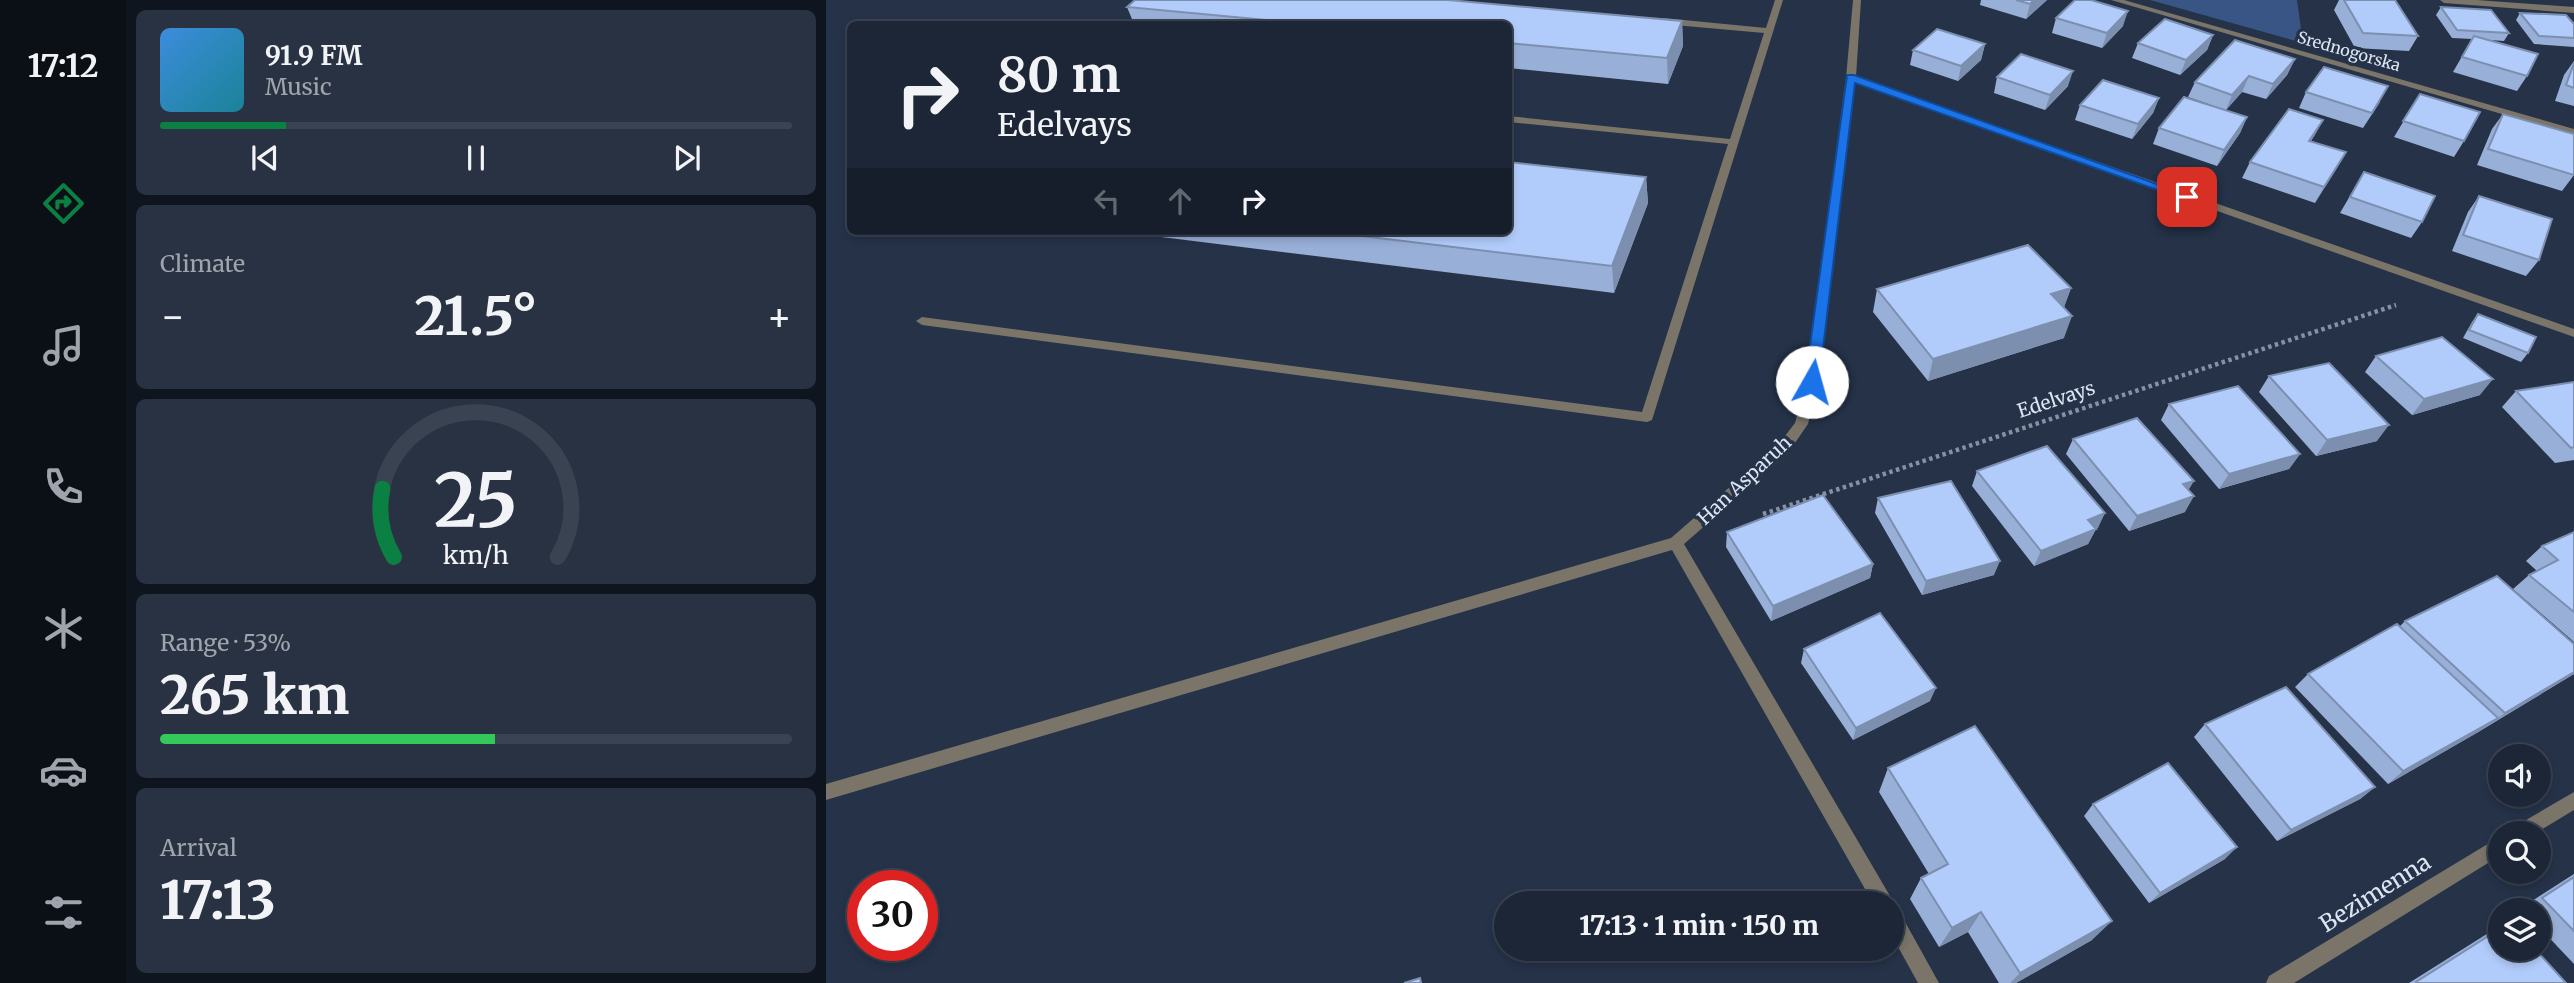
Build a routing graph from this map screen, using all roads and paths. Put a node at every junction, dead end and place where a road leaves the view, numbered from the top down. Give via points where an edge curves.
1 (1779, 0) edge
2 (1857, 0) edge
3 (2115, 0) edge
4 (2444, 0) edge
5 (2574, 10) edge
6 (1648, 19) edge
7 (1769, 31) junction
8 (1851, 78) junction
9 (1512, 119) edge
10 (2574, 132) edge
11 (1734, 142) junction
12 (2446, 288) junction
13 (922, 321) dead end
14 (2554, 326) junction
15 (2574, 333) edge
16 (2574, 345) edge
17 (1756, 517) dead end
18 (1676, 543) junction
19 (826, 792) edge
20 (2574, 800) edge
21 (2540, 821) edge
22 (2488, 853) edge
23 (1876, 891) edge
24 (1904, 939) edge
25 (1929, 983) edge
26 (2276, 983) edge

1 - 7 street
2 - 8 street, Han Asparuh
3 - 10 street, Srednogorska
4 - 5 street
6 - 7 street
7 - 11 street
8 - 12 street
8 - 18 street, Han Asparuh via 1812,382 1801,424 1783,449
9 - 11 street
11 - 13 street via 1647,417
12 - 14 street
12 - 17 path, Edelvays
14 - 15 street
14 - 16 street
18 - 19 street
18 - 23 street
20 - 21 street
22 - 26 street, Bezimenna
24 - 25 street

